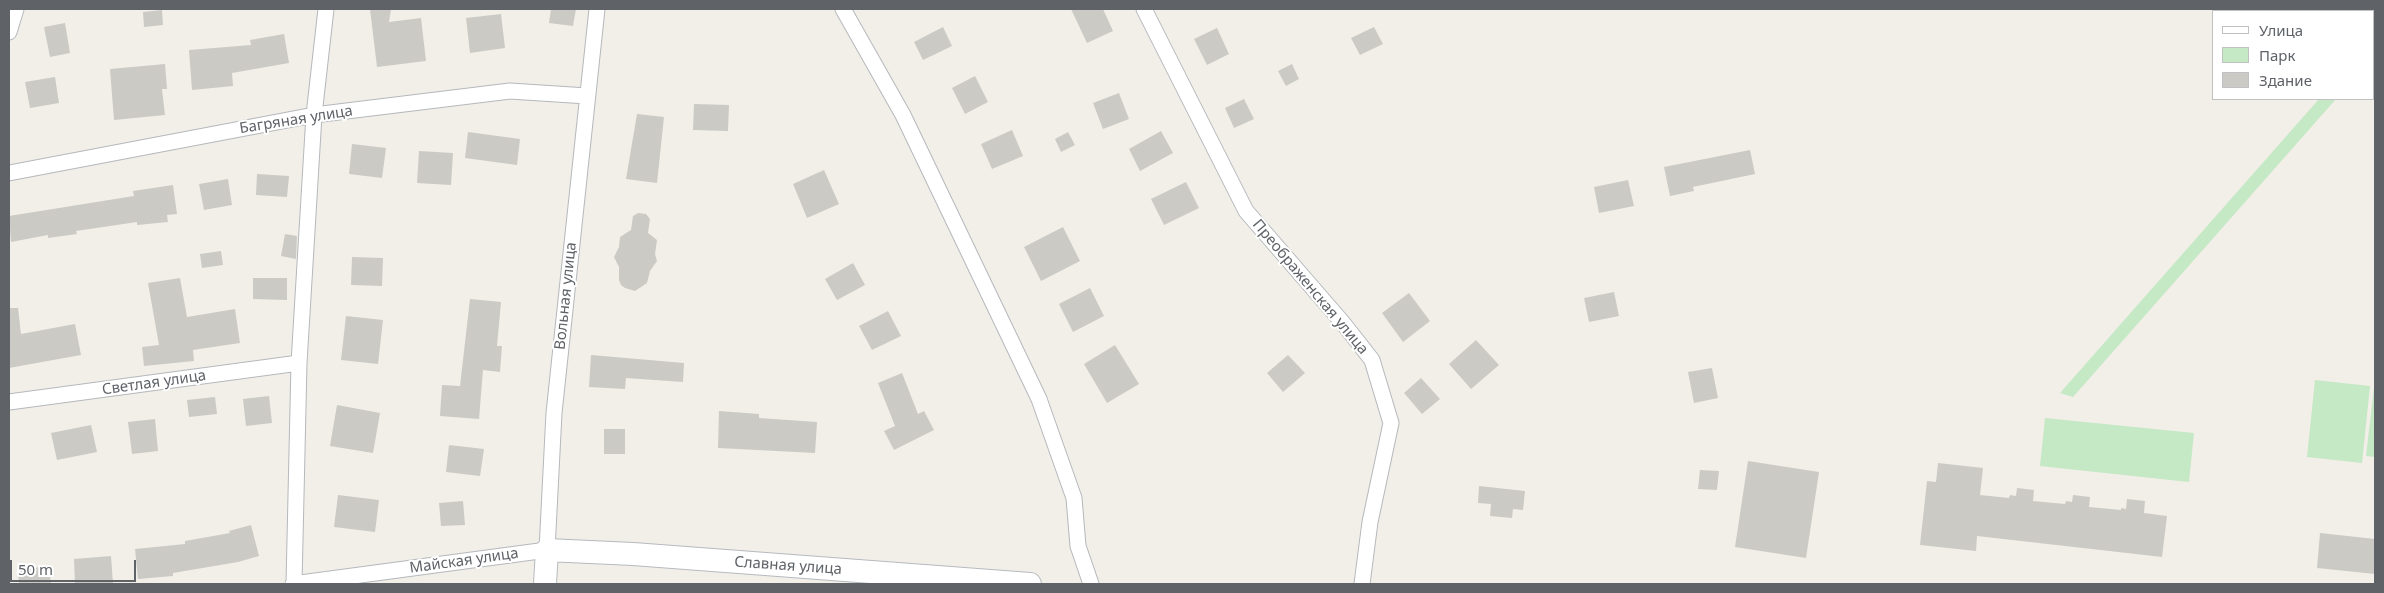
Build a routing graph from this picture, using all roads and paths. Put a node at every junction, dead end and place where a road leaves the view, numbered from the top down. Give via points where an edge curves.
1 (16, 9) edge
2 (326, 9) edge
3 (598, 9) edge
4 (843, 9) edge
5 (1144, 9) edge
6 (9, 32) edge
7 (587, 96) junction
8 (314, 115) junction
9 (9, 173) edge
10 (299, 363) junction
11 (9, 402) edge
12 (547, 550) junction
13 (294, 584) edge
14 (545, 584) edge
15 (1030, 584) edge
16 (1091, 584) edge
17 (1362, 584) edge

1 - 6 street
2 - 8 street
3 - 7 street, Вольная улица
4 - 16 street via 903,114 1039,398 1074,498 1078,546
5 - 17 street, Преображенская улица via 1246,211 1372,360 1391,423 1370,522
7 - 8 street, Багряная улица via 510,91
7 - 12 street, Вольная улица via 554,413
8 - 9 street, Багряная улица
8 - 10 street
10 - 11 street, Светлая улица
10 - 13 street
12 - 13 street, Майская улица
12 - 14 street, Вольная улица
12 - 15 street, Славная улица

